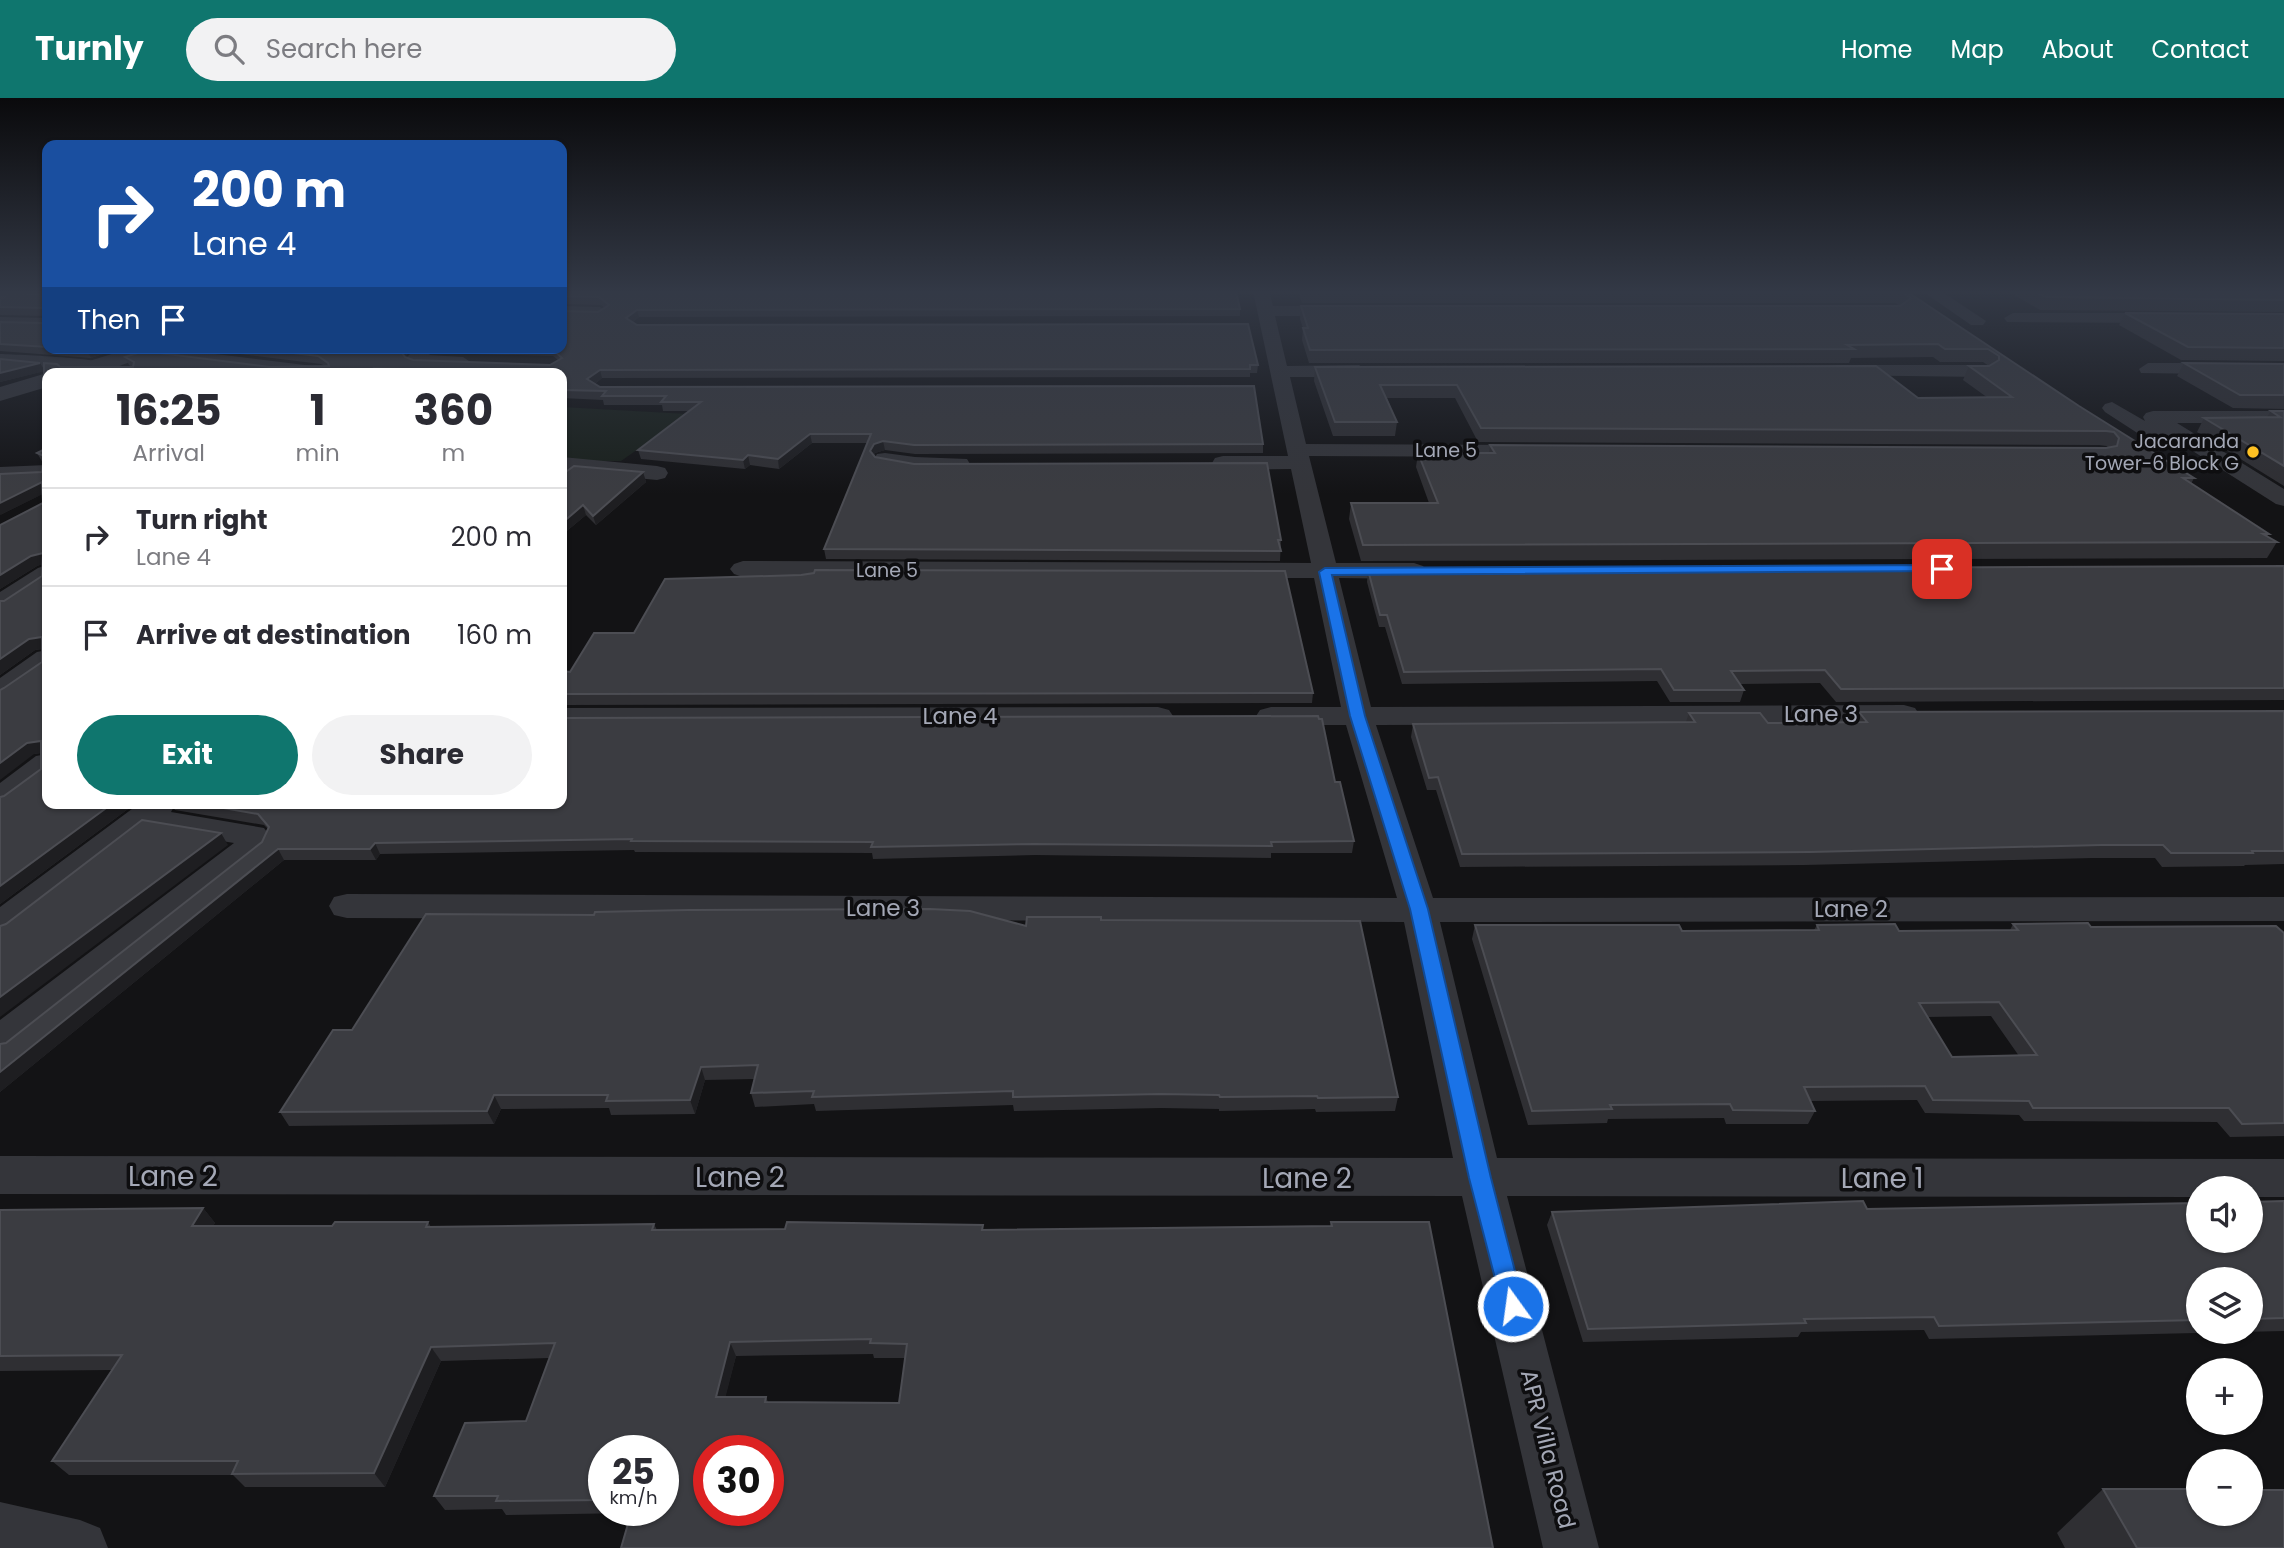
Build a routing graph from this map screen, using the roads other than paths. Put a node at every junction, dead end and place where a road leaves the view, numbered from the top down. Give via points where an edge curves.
1 (0, 359) edge
2 (121, 359) edge
3 (214, 359) edge
4 (415, 359) edge
5 (1270, 359) edge
6 (487, 363) edge
7 (70, 368) edge
8 (91, 368) edge
9 (284, 368) edge
10 (2148, 369) dead end
11 (2284, 369) edge
12 (1816, 371) edge
13 (1983, 371) edge
14 (1384, 372) edge
15 (42, 381) edge
16 (1275, 382) junction
17 (0, 394) edge
18 (2284, 410) edge
19 (2284, 417) edge
20 (1558, 451) edge
21 (1299, 456) junction
22 (885, 458) edge
23 (1205, 463) edge
24 (984, 464) edge
25 (571, 465) edge
26 (42, 472) edge
27 (657, 473) dead end
28 (0, 474) edge
29 (2284, 499) edge
30 (2284, 518) edge
31 (743, 569) dead end
32 (1438, 571) edge
33 (1325, 572) junction
34 (42, 576) edge
35 (0, 603) edge
36 (42, 661) edge
37 (4, 685) edge
38 (42, 685) edge
39 (1936, 714) edge
40 (1190, 716) edge
41 (1246, 716) edge
42 (1357, 716) junction
43 (567, 717) edge
44 (42, 767) edge
45 (0, 797) edge
46 (151, 810) edge
47 (346, 906) dead end
48 (1419, 909) junction
49 (2284, 909) edge
50 (0, 925) edge
51 (0, 1042) edge
52 (0, 1175) edge
53 (1480, 1178) junction
54 (2284, 1178) edge
55 (0, 1531) edge
56 (80, 1548) edge
57 (1571, 1548) edge

1 - 7 street
2 - 8 street
3 - 9 street
4 - 6 street
5 - 16 street, APR Villa Road
10 - 11 street
12 - 13 street
14 - 16 street
15 - 17 street
16 - 21 street, APR Villa Road
18 - 30 street via 2112,408
19 - 29 street via 2153,417
20 - 21 street, Lane 5
21 - 23 street, Lane 5
21 - 33 street, APR Villa Road
22 - 24 street via 915,464
25 - 27 street
26 - 28 street
31 - 33 street, Lane 5
32 - 33 street
33 - 42 street, APR Villa Road
34 - 35 street
36 - 37 street
37 - 38 street
39 - 42 street, Lane 3
40 - 43 street, Lane 4
41 - 42 street
42 - 48 street, APR Villa Road
44 - 45 street
46 - 50 street
46 - 51 street via 252,836 255,844
47 - 48 street, Lane 3
48 - 49 street, Lane 2
48 - 53 street, APR Villa Road
52 - 53 street, Lane 2
53 - 54 street, Lane 1
53 - 57 street, APR Villa Road
55 - 56 street

